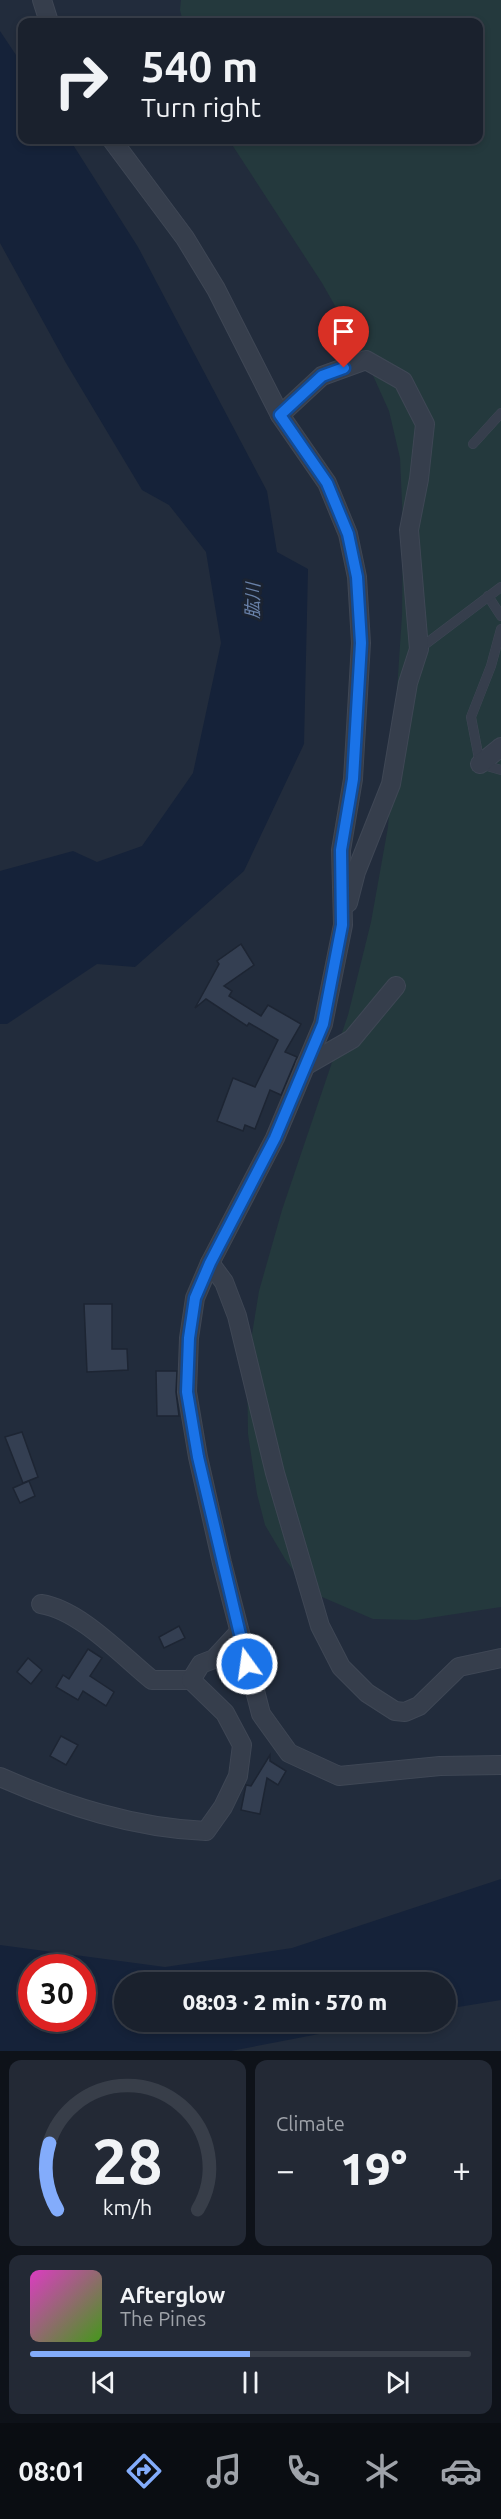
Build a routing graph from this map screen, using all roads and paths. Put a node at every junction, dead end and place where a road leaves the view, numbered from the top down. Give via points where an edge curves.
1 (42, 0) edge
2 (48, 18) edge
3 (115, 144) edge
4 (501, 413) edge
5 (280, 415) junction
6 (472, 444) dead end
7 (501, 587) edge
8 (488, 596) junction
9 (501, 616) edge
10 (501, 629) edge
11 (418, 649) junction
12 (501, 747) edge
13 (480, 764) junction
14 (501, 770) edge
15 (342, 925) junction
16 (396, 986) dead end
17 (305, 1066) junction
18 (210, 1263) junction
19 (41, 1605) dead end
20 (239, 1632) junction
21 (501, 1658) edge
22 (191, 1680) junction
23 (501, 1765) edge
24 (0, 1777) edge

1 - 2 street
3 - 5 street via 185,238 216,289
4 - 6 lane
5 - 11 street via 322,376 366,360 403,381 425,424 409,530
5 - 15 street via 327,483 348,534 357,577 361,643 353,779 341,850
7 - 8 lane
8 - 9 lane
8 - 11 lane
10 - 13 lane via 471,717
11 - 15 street via 408,683 391,784 356,872
12 - 13 street
13 - 14 lane
15 - 17 street via 323,1024
16 - 17 street via 352,1039
17 - 18 street via 275,1138
18 - 20 street via 195,1298 187,1392 198,1457
18 - 21 street via 224,1282 237,1316 275,1473 320,1626 341,1667 367,1694 395,1712 405,1712 419,1706 459,1667
19 - 22 street via 56,1607 85,1624 152,1680
20 - 22 street via 214,1659 201,1664
20 - 23 street via 261,1714 289,1753 339,1776 440,1766
22 - 24 street via 225,1713 242,1745 238,1776 206,1831 166,1830 90,1811

